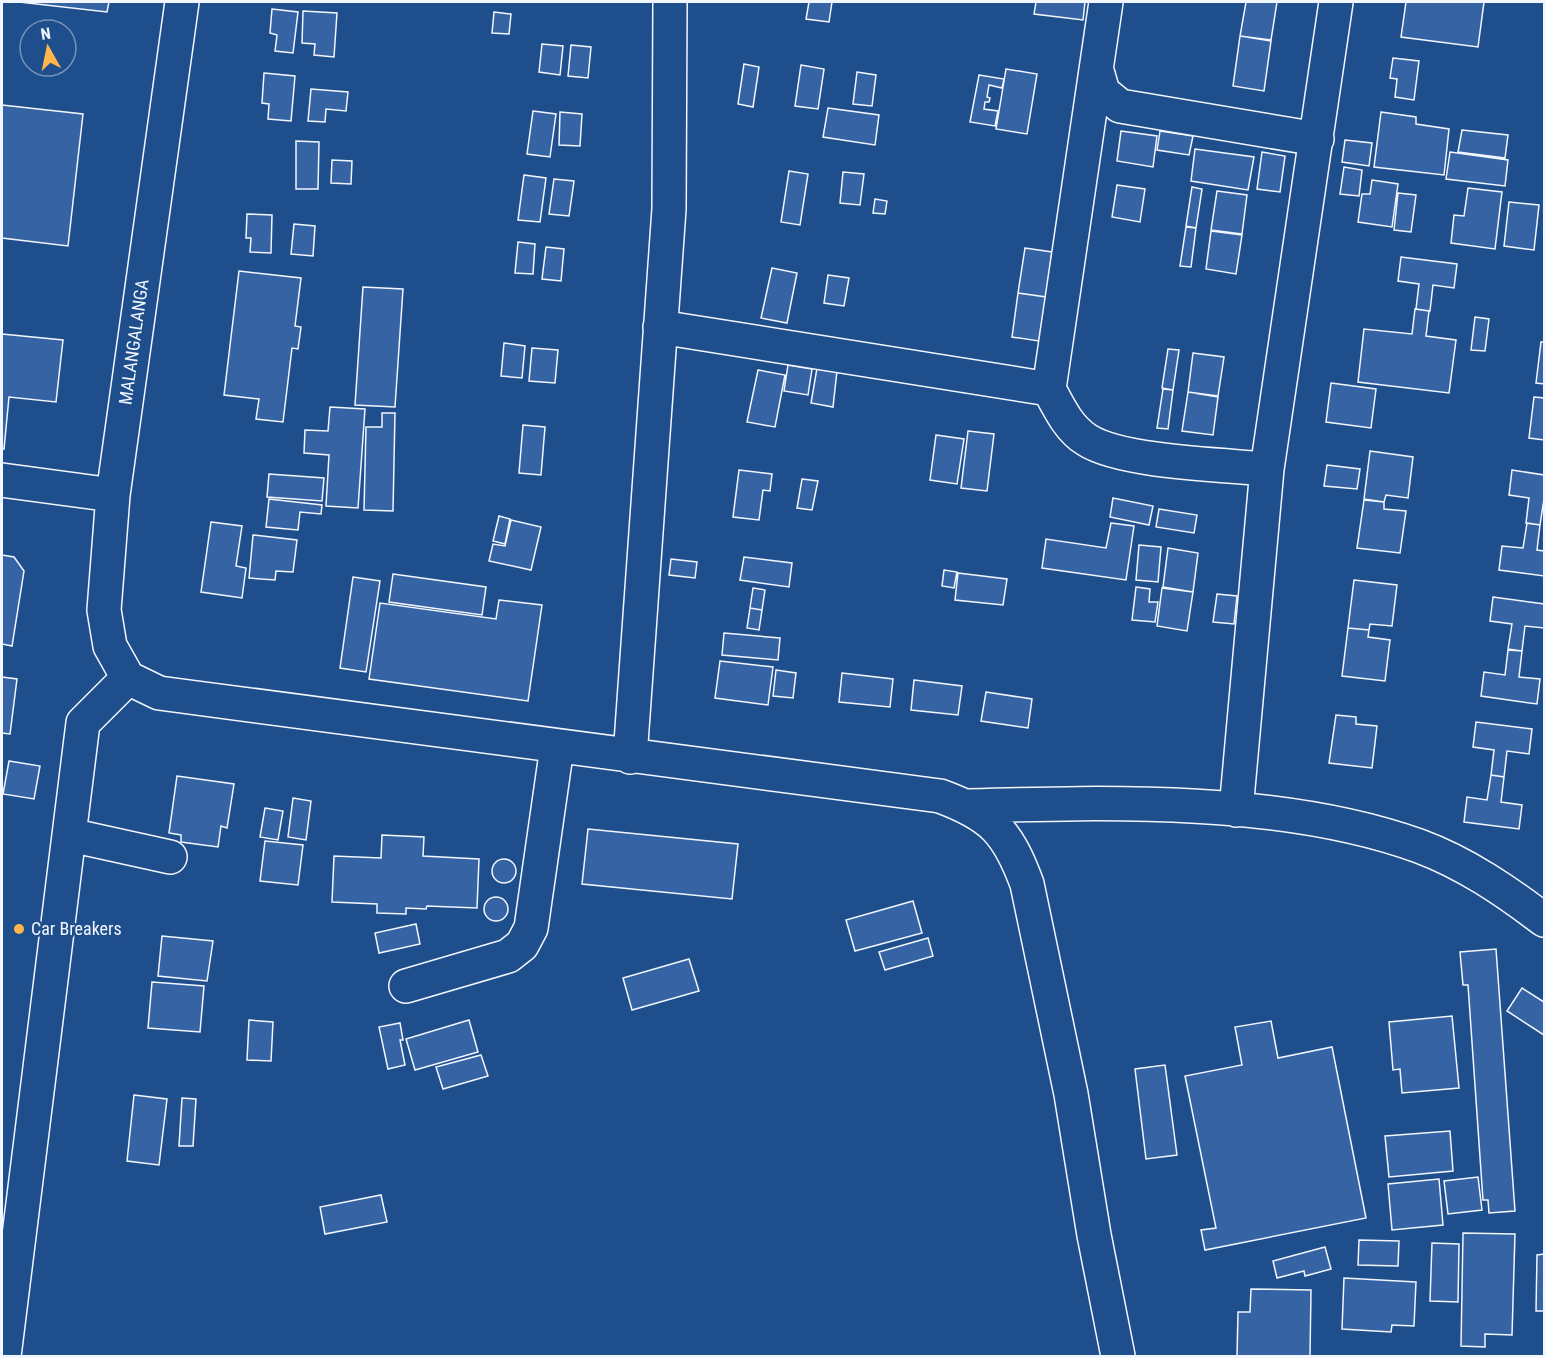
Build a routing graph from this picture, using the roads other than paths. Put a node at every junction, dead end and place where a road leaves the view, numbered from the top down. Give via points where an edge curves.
1 (182, 2) edge
2 (670, 2) edge
3 (1106, 2) edge
4 (1336, 2) edge
5 (1097, 71) junction
6 (1317, 139) junction
7 (660, 327) junction
8 (1049, 389) junction
9 (1267, 469) junction
10 (2, 480) edge
11 (113, 495) junction
12 (128, 678) junction
13 (557, 747) junction
14 (630, 757) junction
15 (967, 806) junction
16 (1236, 810) junction
17 (70, 835) junction
18 (170, 857) dead end
19 (1541, 907) edge
20 (406, 986) dead end
21 (4, 1356) edge
22 (1118, 1356) edge

1 - 11 street, MALANGALANGA
2 - 7 street via 669,209
3 - 5 street
4 - 6 street
5 - 6 street via 1103,92 1120,106
5 - 8 street
6 - 9 street
7 - 8 street
7 - 14 street
8 - 9 street via 1062,416 1086,440 1118,454
9 - 16 street
10 - 11 street
11 - 12 street, MALANGALANGA via 104,610 110,646
12 - 13 street via 159,693
12 - 17 street via 83,723
13 - 14 street
13 - 20 street via 531,928 522,945 508,956
14 - 15 street via 908,791 940,796
15 - 16 street via 1096,802
15 - 22 street via 1004,834 1027,884 1071,1094
16 - 19 street via 1350,825 1420,846
17 - 18 street
17 - 21 street

